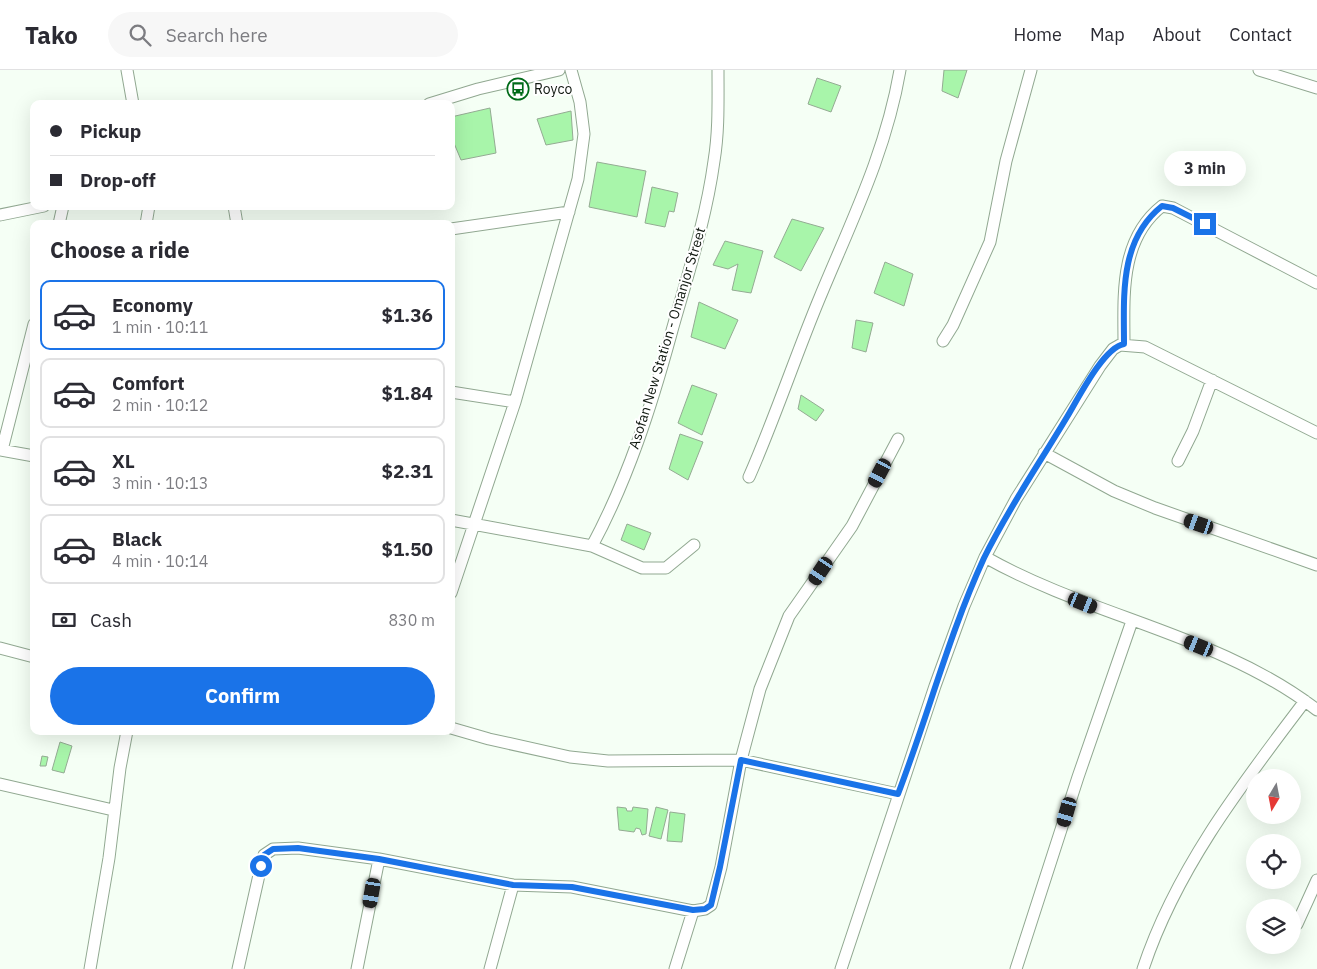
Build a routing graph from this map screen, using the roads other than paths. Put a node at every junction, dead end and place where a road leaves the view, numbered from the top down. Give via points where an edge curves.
1 (127, 70) edge
2 (559, 70) edge
3 (571, 70) edge
4 (718, 70) edge
5 (900, 70) edge
6 (1032, 70) edge
7 (1259, 70) edge
8 (1317, 88) edge
9 (132, 100) edge
10 (442, 100) edge
11 (30, 209) edge
12 (569, 212) junction
13 (0, 215) edge
14 (455, 228) edge
15 (1317, 283) edge
16 (30, 338) edge
17 (943, 341) dead end
18 (1124, 344) junction
19 (1212, 380) junction
20 (455, 393) edge
21 (516, 402) junction
22 (4, 427) edge
23 (1317, 433) edge
24 (898, 438) dead end
25 (1, 450) edge
26 (1044, 452) junction
27 (30, 455) edge
28 (1178, 461) dead end
29 (749, 477) dead end
30 (455, 521) edge
31 (476, 524) junction
32 (694, 545) dead end
33 (592, 546) junction
34 (985, 557) junction
35 (1317, 565) edge
36 (455, 582) edge
37 (1132, 621) junction
38 (0, 648) edge
39 (30, 656) edge
40 (1305, 701) junction
41 (1317, 710) edge
42 (455, 729) edge
43 (126, 735) edge
44 (741, 760) junction
45 (0, 784) edge
46 (898, 794) junction
47 (113, 810) junction
48 (379, 859) junction
49 (1317, 880) edge
50 (513, 885) junction
51 (693, 910) junction
52 (1301, 915) edge
53 (90, 969) edge
54 (238, 969) edge
55 (357, 969) edge
56 (490, 969) edge
57 (675, 969) edge
58 (841, 969) edge
59 (1016, 969) edge
60 (1143, 969) edge

1 - 9 street
2 - 10 street
3 - 12 street via 584,134
4 - 33 street, Asofan New Station - Omanjor Street via 715,159 692,261 642,430 612,509
5 - 29 street via 870,182 809,323
6 - 17 street via 1006,161 990,242
7 - 8 street
11 - 13 street
12 - 14 street
12 - 21 street
15 - 18 street via 1173,208 1162,206 1153,213 1134,243 1126,263
16 - 22 street
18 - 19 street via 1145,346
18 - 26 street via 1113,349 1100,366
19 - 23 street
19 - 28 street
20 - 21 street
21 - 31 street
22 - 25 street
24 - 44 street via 852,526 790,616 760,689
25 - 27 street
26 - 34 street
26 - 35 street via 1114,491 1154,508
30 - 31 street
31 - 33 street
31 - 36 street
32 - 33 street via 666,568 642,568
34 - 37 street via 1020,576
34 - 46 street via 964,606
37 - 40 street via 1199,646 1272,681
37 - 59 street
38 - 39 street
40 - 41 street
40 - 60 street via 1214,824 1188,869
42 - 44 street via 570,757 608,761
43 - 47 street
44 - 46 street
44 - 51 street via 711,905
45 - 47 street
46 - 58 street
47 - 53 street via 109,858
48 - 50 street
48 - 54 street via 298,848 273,849 264,855
48 - 55 street
49 - 52 street
50 - 51 street via 572,887
50 - 56 street
51 - 57 street

